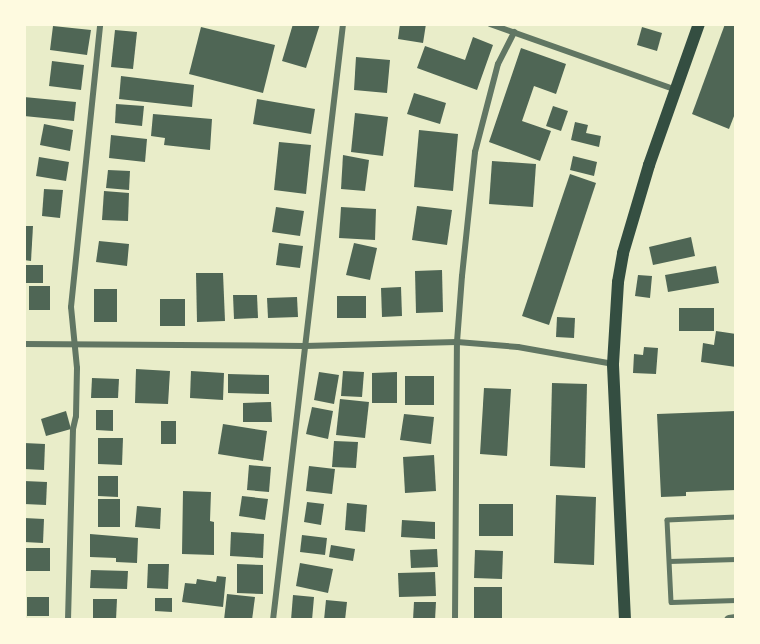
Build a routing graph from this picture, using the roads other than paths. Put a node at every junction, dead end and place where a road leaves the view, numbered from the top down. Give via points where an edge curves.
1 (100, 24) edge
2 (343, 24) edge
3 (490, 24) edge
4 (699, 24) edge
5 (514, 32) junction
6 (676, 90) junction
7 (457, 342) junction
8 (75, 343) junction
9 (24, 344) edge
10 (305, 346) junction
11 (613, 364) junction
12 (736, 517) edge
13 (736, 559) edge
14 (669, 561) junction
15 (736, 600) edge
16 (736, 618) edge
17 (68, 620) edge
18 (273, 620) edge
19 (455, 620) edge
20 (625, 620) edge
21 (729, 620) edge

1 - 8 street via 71,307
2 - 10 street
3 - 5 street
4 - 6 main road
5 - 6 street
5 - 7 street via 498,64 475,152
6 - 11 main road via 623,253 615,305
7 - 10 street
7 - 11 street via 528,348
7 - 19 street
8 - 9 street
8 - 10 street
8 - 17 street
10 - 18 street
11 - 20 main road
12 - 14 lane via 667,520
13 - 14 lane
14 - 15 lane via 671,602
16 - 21 street

